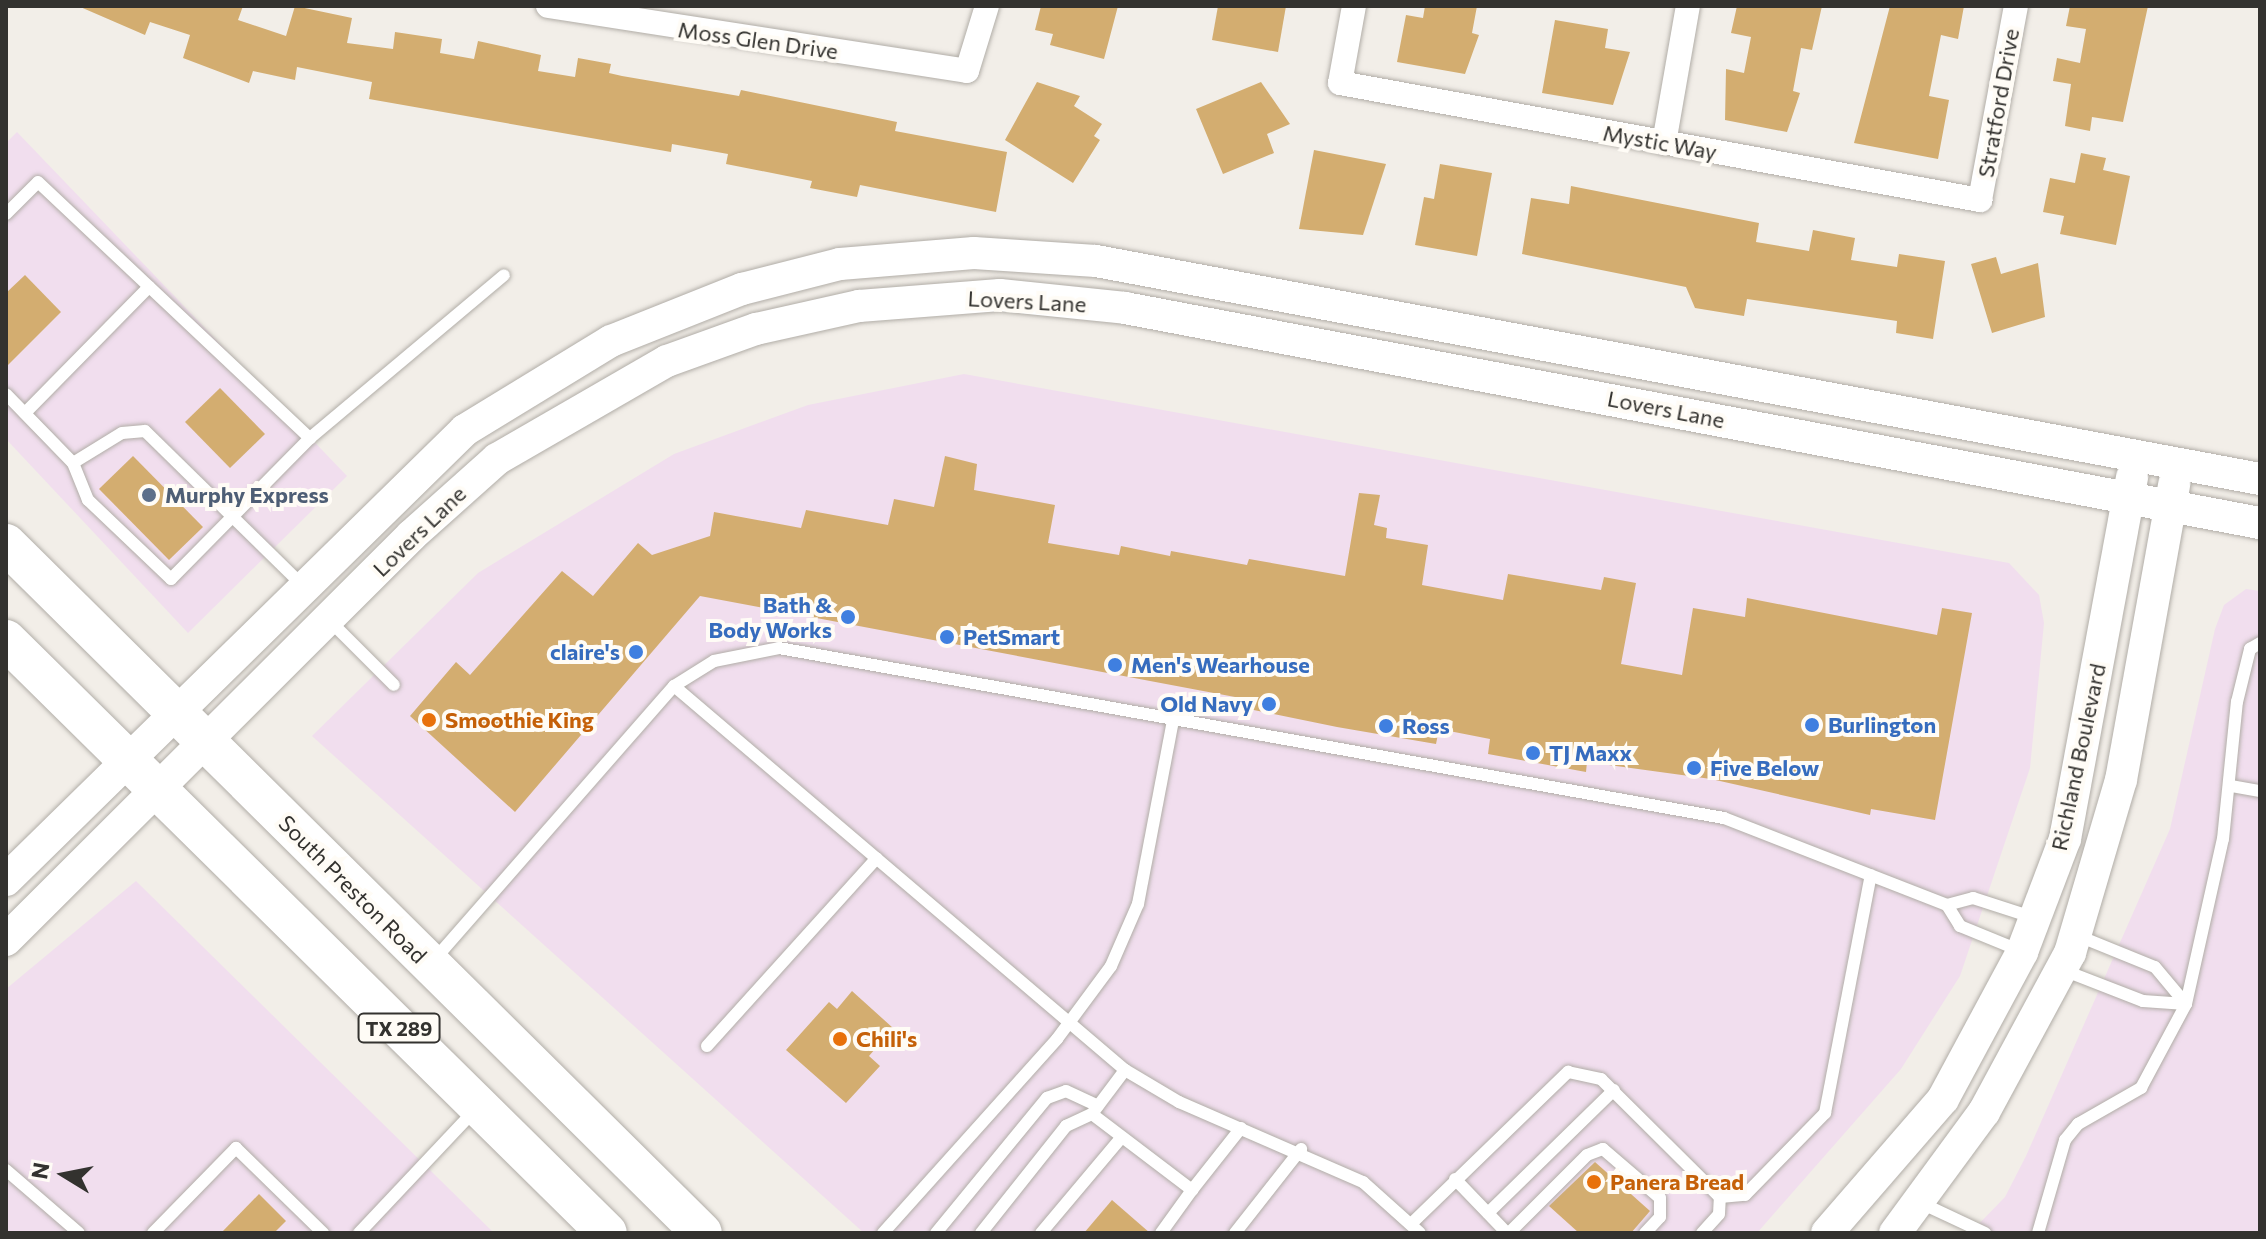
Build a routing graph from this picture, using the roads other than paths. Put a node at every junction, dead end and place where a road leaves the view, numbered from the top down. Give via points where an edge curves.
1 (548, 6) edge
2 (987, 6) edge
3 (1354, 6) edge
4 (1688, 6) edge
5 (2016, 6) edge
6 (1664, 143) junction
7 (1980, 200) joint
8 (6, 214) edge
9 (504, 275) dead end
10 (149, 287) junction
11 (6, 394) edge
12 (25, 413) junction
13 (310, 438) junction
14 (2136, 454) junction
15 (2178, 462) junction
16 (73, 463) junction
17 (2260, 479) edge
18 (2128, 497) junction
19 (2169, 506) junction
20 (235, 518) junction
21 (2260, 523) edge
22 (6, 544) edge
23 (301, 584) junction
24 (328, 619) junction
25 (6, 640) edge
26 (2260, 643) edge
27 (394, 685) dead end
28 (674, 686) junction
29 (174, 714) junction
30 (1174, 716) junction
31 (206, 744) junction
32 (128, 758) junction
33 (2231, 786) junction
34 (159, 790) junction
35 (2260, 791) edge
36 (877, 858) junction
37 (1871, 875) junction
38 (6, 880) edge
39 (1947, 905) junction
40 (2035, 918) junction
41 (2076, 935) junction
42 (6, 940) edge
43 (2022, 952) junction
44 (429, 966) junction
45 (2061, 969) junction
46 (2186, 1004) junction
47 (1067, 1026) junction
48 (707, 1046) dead end
49 (1125, 1070) junction
50 (1614, 1090) junction
51 (478, 1107) junction
52 (1095, 1110) junction
53 (1241, 1128) junction
54 (1121, 1138) junction
55 (1301, 1149) junction
56 (6, 1170) edge
57 (1455, 1179) junction
58 (1192, 1190) junction
59 (1720, 1197) junction
60 (1921, 1203) junction
61 (1488, 1213) junction
62 (1416, 1228) edge
63 (316, 1231) edge
64 (79, 1233) edge
65 (153, 1233) edge
66 (359, 1233) edge
67 (607, 1233) edge
68 (702, 1233) edge
69 (883, 1233) edge
70 (936, 1233) edge
71 (981, 1233) edge
72 (1041, 1233) edge
73 (1161, 1233) edge
74 (1235, 1233) edge
75 (1508, 1233) edge
76 (1645, 1233) edge
77 (1702, 1233) edge
78 (1827, 1233) edge
79 (1895, 1233) edge
80 (1985, 1233) edge
81 (2038, 1233) edge

1 - 2 street, Moss Glen Drive via 967,71
3 - 6 street, Mystic Way via 1340,83
4 - 6 street
5 - 7 street, Stratford Drive
6 - 7 street, Mystic Way
8 - 10 lane via 38,182
9 - 13 lane
10 - 12 lane
10 - 13 lane
11 - 12 lane
12 - 16 lane
13 - 20 lane
14 - 15 street, Lovers Lane
14 - 18 street, Richland Boulevard
14 - 23 street, Lovers Lane via 1096,261 940,253 785,276 611,341 465,430
15 - 17 street, Lovers Lane
15 - 19 street, Richland Boulevard
16 - 20 lane via 122,433 145,431
16 - 20 lane via 88,500 171,579
18 - 19 street, Lovers Lane
18 - 24 street, Lovers Lane via 1125,308 1000,295 919,299 756,329 625,381 497,459
18 - 40 street, Richland Boulevard via 2065,839
19 - 21 street, Lovers Lane
19 - 41 street, Richland Boulevard via 2121,780
20 - 23 lane
22 - 29 main road, South Preston Road / TX 289
23 - 29 street, Lovers Lane
24 - 27 lane
24 - 31 street, Lovers Lane
25 - 32 main road, TX 289
26 - 33 lane via 2250,649 2237,702
28 - 30 lane via 735,654 796,648
28 - 36 lane
28 - 44 lane
29 - 31 main road, South Preston Road / TX 289
29 - 32 street, Lovers Lane
30 - 37 lane via 1724,818
30 - 47 lane via 1138,904 1111,966
31 - 34 street, Lovers Lane
31 - 44 main road, South Preston Road / TX 289
32 - 34 main road, TX 289
32 - 38 street, Lovers Lane
33 - 35 lane
33 - 46 lane
34 - 42 street, Lovers Lane
34 - 51 main road, TX 289
36 - 47 lane
36 - 48 lane
37 - 39 lane
37 - 59 lane via 1825,1113 1745,1195
39 - 40 lane via 1973,898
39 - 43 lane via 1960,926
40 - 41 street
40 - 43 street, Richland Boulevard
41 - 45 street, Richland Boulevard
41 - 46 lane via 2155,967
43 - 45 street
43 - 78 street, Richland Boulevard via 1943,1099
44 - 68 main road, South Preston Road / TX 289
45 - 46 lane via 2143,1001
45 - 60 street, Richland Boulevard via 1984,1112
46 - 81 lane via 2165,1056 2141,1088 2078,1124 2065,1140
47 - 49 lane
47 - 69 lane
49 - 52 lane
49 - 53 lane
50 - 57 lane via 1588,1073 1568,1072
50 - 59 lane
50 - 61 lane
51 - 66 lane
51 - 67 main road, TX 289
52 - 54 lane
52 - 70 lane via 1066,1091 1047,1098
52 - 71 lane via 1066,1126
53 - 55 lane
53 - 58 lane
54 - 58 lane
54 - 72 lane
55 - 62 lane via 1363,1182
55 - 74 lane
56 - 64 lane
57 - 61 lane
57 - 62 lane
58 - 73 lane
59 - 77 lane via 1719,1214
60 - 79 street, Richland Boulevard
60 - 80 lane
61 - 75 lane
63 - 65 lane via 236,1148
75 - 76 lane via 1587,1155 1603,1149 1660,1198 1660,1217

